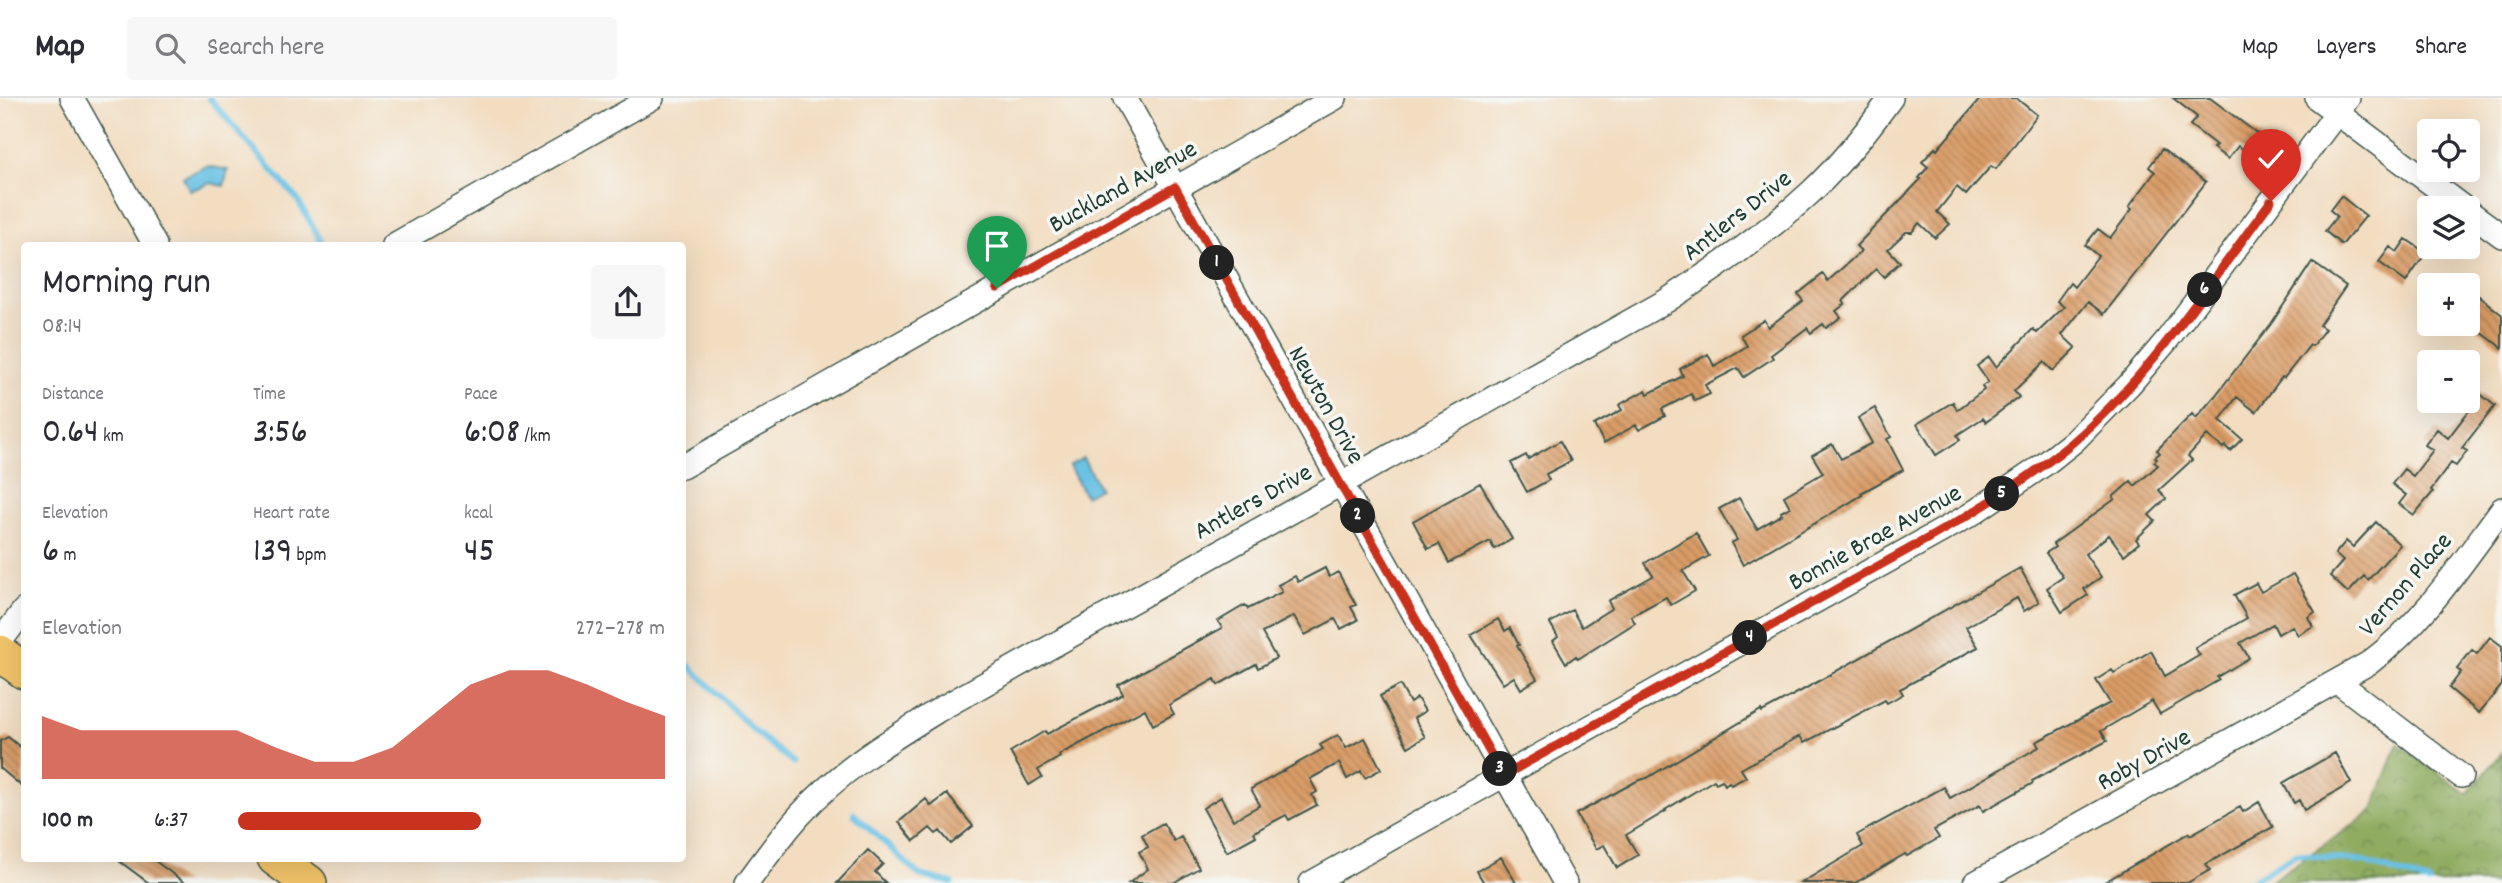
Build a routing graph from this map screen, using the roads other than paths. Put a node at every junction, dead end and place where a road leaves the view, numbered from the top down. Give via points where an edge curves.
1 (72, 98) edge
2 (652, 98) edge
3 (1125, 98) edge
4 (1335, 98) edge
5 (1891, 98) edge
6 (2317, 98) edge
7 (2342, 106) edge
8 (1175, 187) junction
9 (2450, 196) edge
10 (2480, 220) edge
11 (2502, 236) edge
12 (153, 242) edge
13 (399, 242) edge
14 (686, 465) edge
15 (1340, 483) junction
16 (2502, 509) edge
17 (21, 614) edge
18 (0, 642) edge
19 (0, 653) edge
20 (21, 669) edge
21 (2338, 682) junction
22 (1503, 776) junction
23 (2461, 776) dead end
24 (747, 883) edge
25 (1311, 883) edge
26 (1565, 883) edge
27 (1975, 883) edge

1 - 12 street
2 - 13 street
3 - 8 street, Newton Drive
4 - 8 street, Buckland Avenue
5 - 15 street, Antlers Drive via 1813,190 1697,281
6 - 7 street
7 - 9 street
7 - 22 street, Bonnie Brae Avenue via 2167,340 2098,417 2054,456 1970,514
8 - 14 street, Buckland Avenue
8 - 15 street, Newton Drive
10 - 11 street
15 - 22 street, Newton Drive
15 - 24 street, Antlers Drive via 875,750 801,813
16 - 21 street, Vernon Place via 2402,636
17 - 18 street
19 - 20 main road
21 - 23 street
21 - 27 street, Roby Drive
22 - 25 street, Bonnie Brae Avenue
22 - 26 street, Newton Drive

